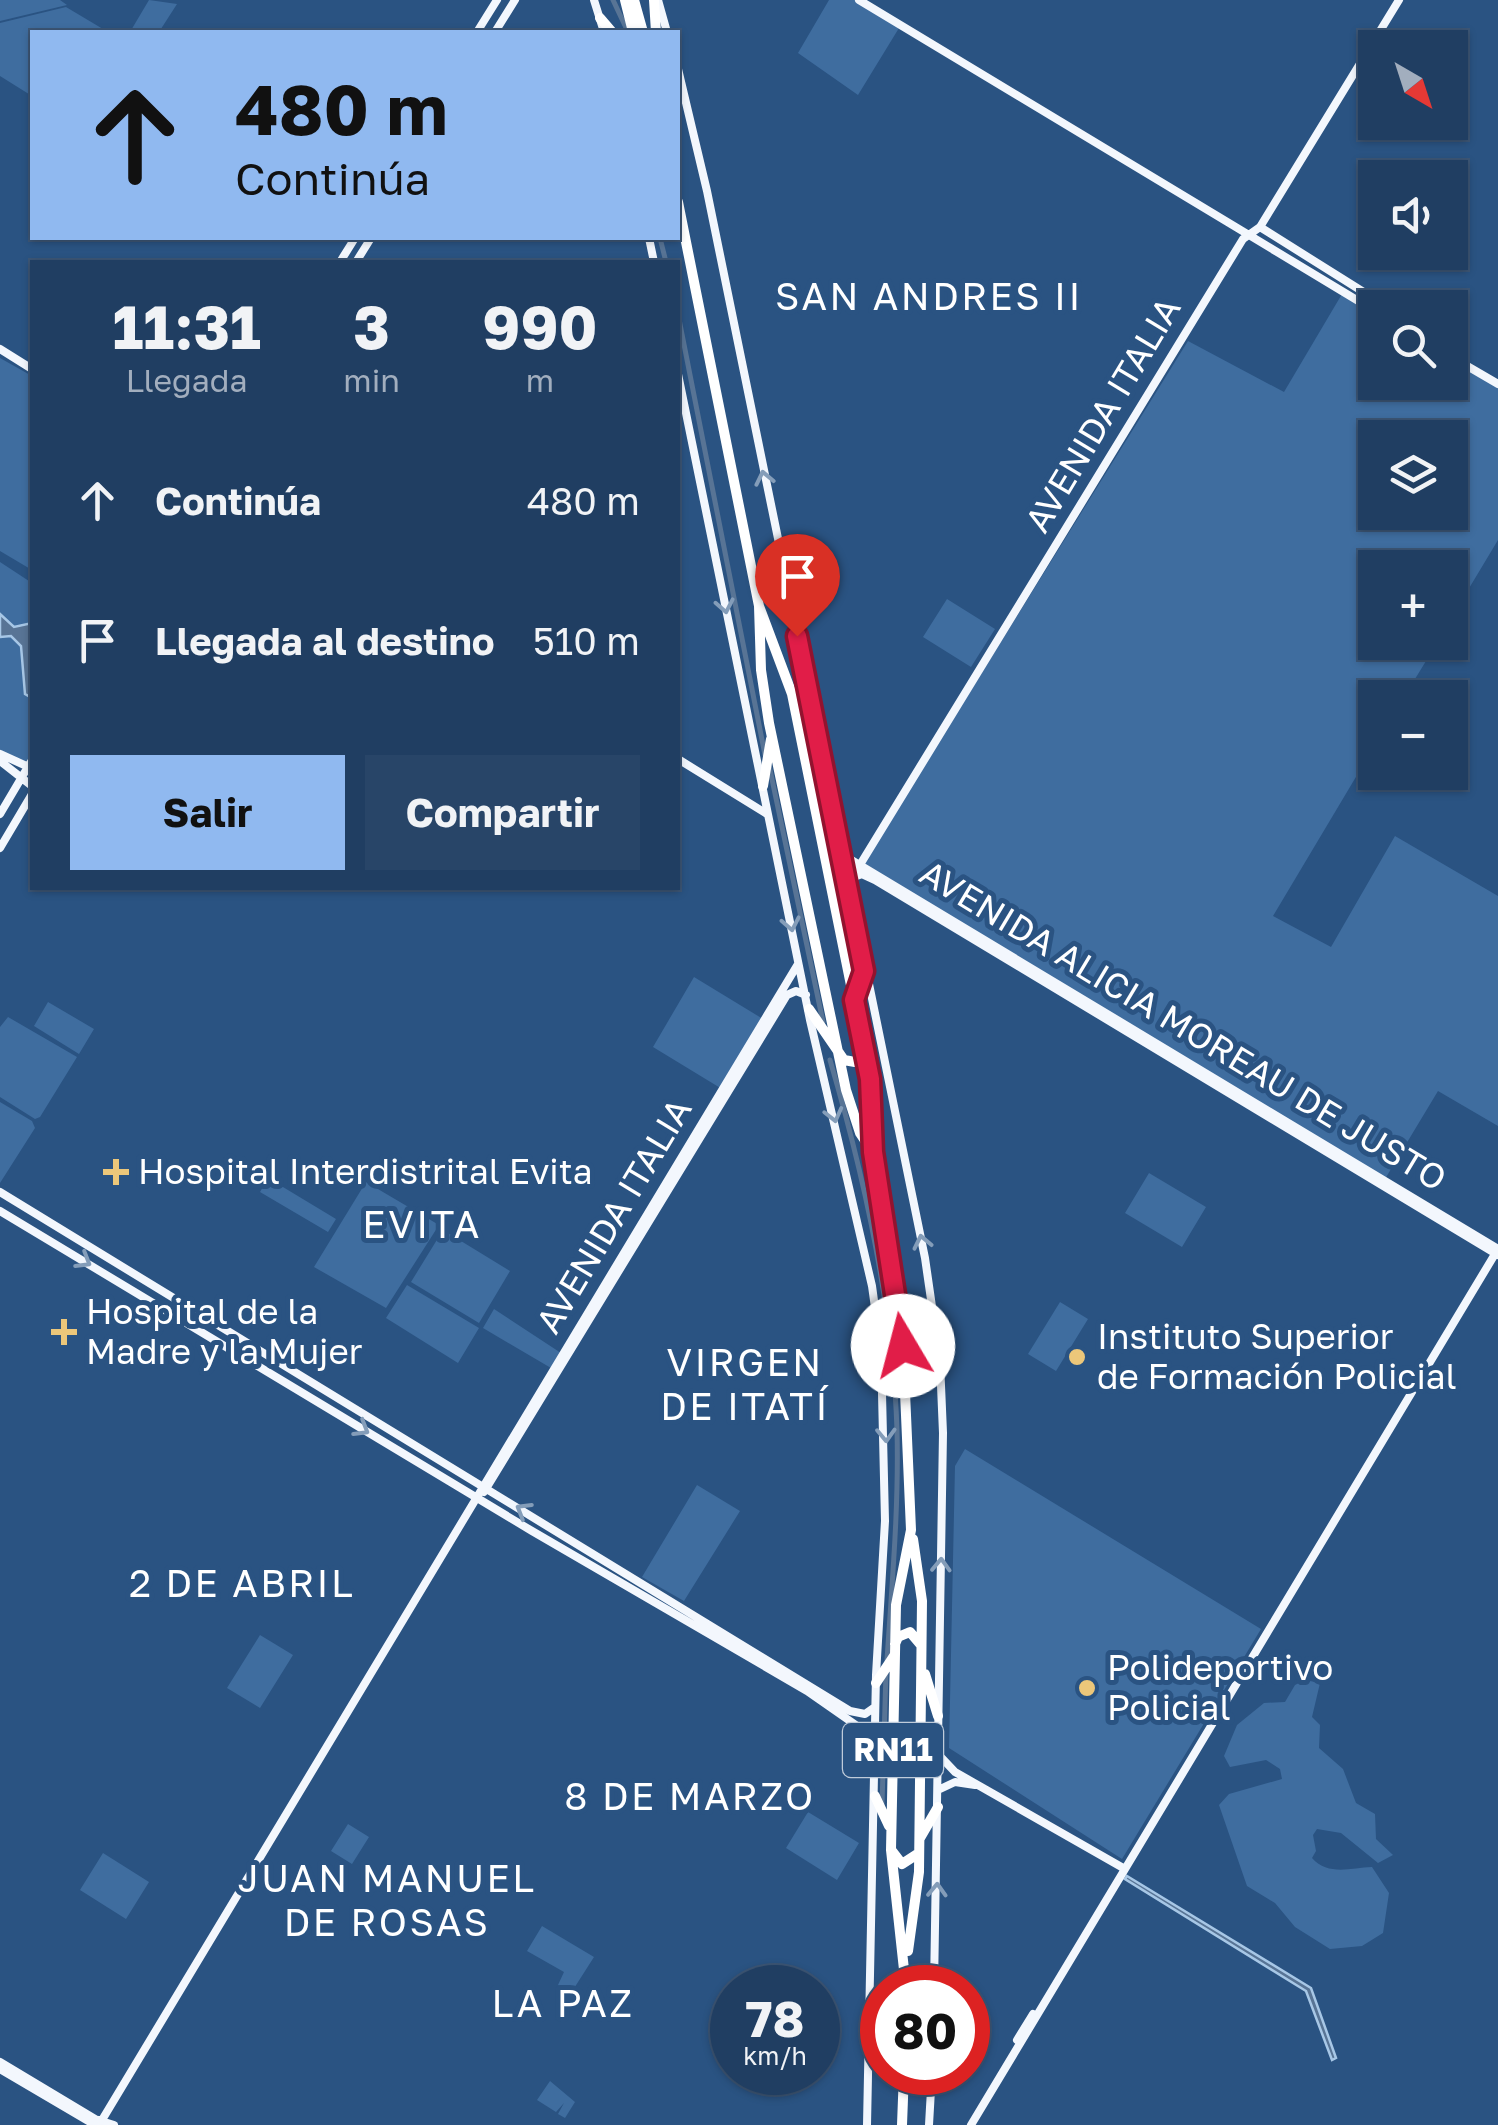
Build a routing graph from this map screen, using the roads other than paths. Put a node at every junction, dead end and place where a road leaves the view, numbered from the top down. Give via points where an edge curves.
1 (497, 0) edge
2 (515, 0) edge
3 (594, 0) edge
4 (625, 0) edge
5 (634, 0) edge
6 (656, 0) edge
7 (859, 0) edge
8 (1398, 0) edge
9 (600, 18) junction
10 (478, 30) edge
11 (496, 30) edge
12 (603, 30) edge
13 (610, 30) edge
14 (633, 30) edge
15 (642, 30) edge
16 (656, 30) edge
17 (666, 30) edge
18 (680, 77) edge
19 (680, 213) edge
20 (1260, 228) junction
21 (1249, 234) junction
22 (680, 240) edge
23 (694, 290) junction
24 (1360, 290) edge
25 (1358, 301) edge
26 (0, 349) edge
27 (1468, 366) edge
28 (30, 368) edge
29 (680, 384) edge
30 (1498, 384) edge
31 (759, 606) junction
32 (794, 713) junction
33 (770, 728) junction
34 (801, 742) junction
35 (0, 754) edge
36 (680, 758) edge
37 (680, 758) edge
38 (0, 762) edge
39 (27, 771) edge
40 (827, 784) junction
41 (763, 786) junction
42 (30, 797) edge
43 (0, 814) edge
44 (770, 816) junction
45 (0, 848) edge
46 (840, 852) junction
47 (861, 866) junction
48 (854, 877) junction
49 (847, 886) junction
50 (799, 963) junction
51 (864, 971) junction
52 (806, 995) junction
53 (854, 1000) junction
54 (809, 1009) junction
55 (837, 1051) junction
56 (864, 1052) junction
57 (873, 1152) junction
58 (0, 1192) edge
59 (0, 1211) edge
60 (1497, 1252) edge
61 (485, 1486) junction
62 (476, 1498) junction
63 (912, 1530) junction
64 (922, 1646) junction
65 (895, 1650) junction
66 (922, 1663) junction
67 (876, 1683) junction
68 (875, 1706) junction
69 (938, 1716) junction
70 (875, 1740) junction
71 (938, 1753) junction
72 (979, 1786) junction
73 (938, 1790) junction
74 (875, 1796) junction
75 (938, 1807) junction
76 (892, 1831) junction
77 (920, 1839) junction
78 (891, 1850) junction
79 (919, 1852) junction
80 (1125, 1868) junction
81 (905, 1965) edge
82 (907, 1965) edge
83 (935, 1965) edge
84 (0, 2066) edge
85 (903, 2095) edge
86 (931, 2095) edge
87 (98, 2124) edge
88 (114, 2125) edge
89 (867, 2125) edge
90 (902, 2125) edge
91 (930, 2125) edge
92 (968, 2125) edge

1 - 10 main road
2 - 11 main road
3 - 9 main road
4 - 14 highway
5 - 15 highway
6 - 16 highway
6 - 17 main road
7 - 21 main road
8 - 20 main road
9 - 12 main road
9 - 13 highway
40 -> 18 main road
19 - 23 highway, RN11
20 - 21 main road, AVENIDA ITALIA
20 - 24 main road
21 - 25 main road
21 - 47 main road, AVENIDA ITALIA
22 - 23 highway, RN11
23 - 31 highway, RN11
26 - 28 main road
27 - 30 main road
29 -> 41 main road
31 - 32 highway, RN11
31 - 33 highway, RN11
32 - 33 highway via 779,711
32 - 34 highway, RN11
33 - 41 highway
33 - 55 highway, RN11
34 - 40 highway
34 - 53 highway, RN11
35 - 39 main road
36 - 41 main road via 755,799
37 - 44 main road
38 - 39 main road
39 - 43 main road
40 - 46 main road
41 - 44 main road
42 - 45 main road
44 -> 50 main road
46 - 47 main road, AVENIDA ALICIA MOREAU DE JUSTO
46 - 49 main road
47 - 48 main road, AVENIDA ITALIA
47 - 60 main road, AVENIDA ALICIA MOREAU DE JUSTO
48 - 49 main road, AVENIDA ITALIA
48 - 60 main road, AVENIDA ALICIA MOREAU DE JUSTO via 875,880
49 - 51 main road
50 - 52 main road
50 - 61 main road, AVENIDA ITALIA
51 - 53 highway
69 -> 51 main road via 940,1362 926,1258
52 - 54 main road
52 - 61 main road, AVENIDA ITALIA via 787,995
53 - 56 highway, RN11
54 - 55 highway
54 -> 67 main road via 881,1351 886,1460
55 - 56 highway via 855,1062
55 - 57 highway, RN11 via 860,1133
56 - 57 highway, RN11
57 - 63 highway, RN11 via 903,1346
58 - 61 main road
59 -> 62 main road
60 - 80 main road
61 - 62 main road, AVENIDA ITALIA
68 -> 61 main road via 866,1714 850,1710
62 - 70 main road via 807,1690
62 - 87 main road, AVENIDA ITALIA
63 - 64 highway, RN11
63 - 65 highway, RN11 via 896,1596
64 - 65 highway via 910,1632 898,1637
64 - 66 highway, RN11
65 - 67 highway
65 - 76 highway, RN11
66 - 69 highway
66 - 77 highway, RN11
67 - 68 main road
68 - 70 main road
69 - 71 main road
70 - 74 main road
71 - 72 main road
71 - 73 main road
72 - 73 main road via 956,1782
72 - 80 main road
73 - 75 main road
74 - 76 highway
74 - 89 main road
75 - 77 highway
83 -> 75 main road
76 - 78 highway, RN11
77 - 79 highway, RN11
78 - 79 highway via 902,1864
78 - 81 highway, RN11
79 - 82 highway, RN11
80 - 92 main road
84 - 87 main road
85 - 90 highway
86 - 91 main road
87 - 88 main road

